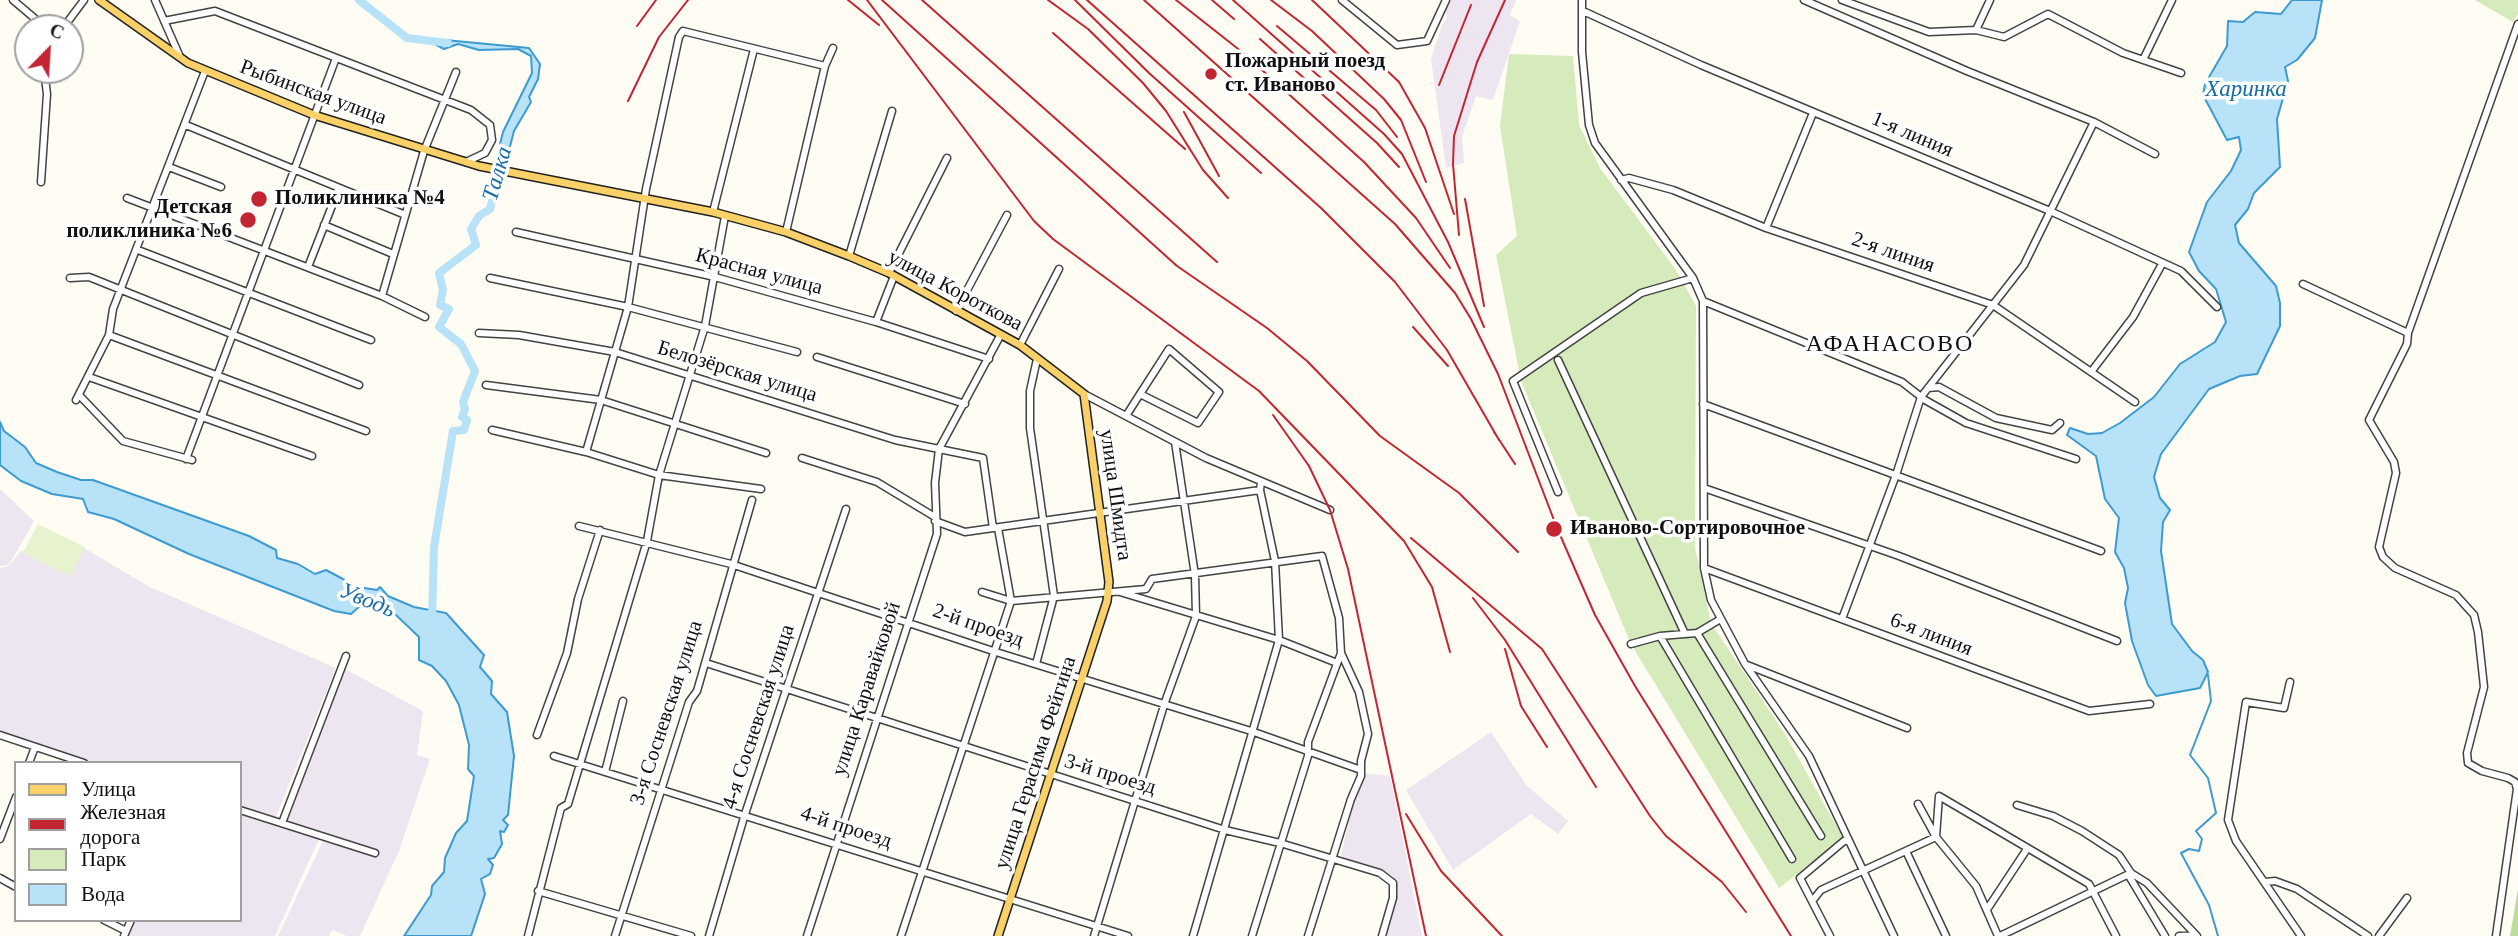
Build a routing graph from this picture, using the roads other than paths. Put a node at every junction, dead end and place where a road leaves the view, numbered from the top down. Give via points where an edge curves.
1 (13, 0) edge
2 (99, 0) edge
3 (155, 0) edge
4 (1342, 0) edge
5 (1446, 0) edge
6 (1582, 0) edge
7 (1804, 0) edge
8 (1842, 0) edge
9 (1990, 0) edge
10 (2172, 0) edge
11 (1583, 10) junction
12 (30, 14) edge
13 (164, 21) junction
14 (2518, 24) edge
15 (1976, 30) junction
16 (833, 48) dead end
17 (754, 49) junction
18 (180, 57) junction
19 (336, 58) junction
20 (2143, 60) junction
21 (825, 66) junction
22 (205, 71) junction
23 (456, 72) dead end
24 (2181, 72) dead end
25 (46, 84) edge
26 (443, 99) junction
27 (892, 111) dead end
28 (1813, 113) junction
29 (314, 115) junction
30 (2094, 122) junction
31 (186, 125) junction
32 (424, 151) junction
33 (2155, 154) dead end
34 (947, 158) dead end
35 (466, 162) junction
36 (170, 167) junction
37 (293, 168) junction
38 (533, 175) joint
39 (1621, 180) junction
40 (41, 182) dead end
41 (221, 187) dead end
42 (339, 188) junction
43 (127, 198) dead end
44 (645, 200) junction
45 (154, 209) junction
46 (2050, 211) junction
47 (713, 212) junction
48 (404, 214) junction
49 (1007, 215) dead end
50 (725, 216) junction
51 (324, 225) junction
52 (1766, 228) junction
53 (516, 232) dead end
54 (786, 232) junction
55 (138, 250) junction
56 (264, 250) junction
57 (393, 254) junction
58 (849, 256) junction
59 (636, 258) junction
60 (2162, 264) junction
61 (308, 267) junction
62 (1059, 269) dead end
63 (892, 274) junction
64 (715, 277) junction
65 (70, 278) dead end
66 (490, 278) dead end
67 (1693, 278) junction
68 (2303, 284) dead end
69 (122, 290) junction
70 (247, 293) junction
71 (382, 296) junction
72 (1703, 301) junction
73 (1993, 305) junction
74 (628, 307) junction
75 (2217, 307) dead end
76 (956, 311) junction
77 (425, 317) dead end
78 (876, 322) junction
79 (705, 326) junction
80 (2408, 333) junction
81 (234, 334) junction
82 (479, 334) dead end
83 (109, 335) junction
84 (1000, 336) junction
85 (370, 340) dead end
86 (1020, 345) junction
87 (615, 352) junction
88 (797, 352) dead end
89 (817, 357) dead end
90 (989, 359) junction
91 (1037, 359) junction
92 (1558, 360) dead end
93 (2091, 372) junction
94 (219, 375) junction
95 (89, 377) junction
96 (691, 377) junction
97 (359, 385) dead end
98 (486, 385) dead end
99 (1928, 388) junction
100 (1084, 394) junction
101 (1140, 394) junction
102 (1921, 397) junction
103 (601, 400) junction
104 (2135, 402) dead end
105 (965, 404) junction
106 (1703, 404) junction
107 (1126, 416) junction
108 (200, 419) junction
109 (2060, 423) dead end
110 (676, 425) junction
111 (492, 430) dead end
112 (366, 431) dead end
113 (1175, 442) junction
114 (939, 449) junction
115 (586, 452) junction
116 (766, 453) dead end
117 (312, 456) dead end
118 (802, 458) dead end
119 (2076, 458) dead end
120 (659, 475) junction
121 (1896, 475) junction
122 (1261, 482) junction
123 (1704, 488) junction
124 (761, 489) dead end
125 (1260, 490) junction
126 (1558, 492) dead end
127 (752, 500) dead end
128 (1184, 501) junction
129 (846, 509) dead end
130 (1330, 510) dead end
131 (1100, 512) junction
132 (935, 519) junction
133 (1043, 520) junction
134 (579, 526) dead end
135 (996, 528) junction
136 (600, 530) junction
137 (648, 541) junction
138 (1868, 545) junction
139 (2101, 551) dead end
140 (1275, 561) junction
141 (731, 564) junction
142 (1704, 568) junction
143 (1195, 575) junction
144 (1112, 590) junction
145 (818, 591) junction
146 (982, 592) dead end
147 (1054, 596) junction
148 (1011, 601) junction
149 (1107, 601) joint
150 (1196, 616) junction
151 (1842, 619) junction
152 (907, 620) junction
153 (1719, 620) junction
154 (1698, 633) junction
155 (1685, 634) junction
156 (1660, 636) junction
157 (1279, 640) junction
158 (2117, 641) dead end
159 (1631, 644) dead end
160 (996, 652) junction
161 (1341, 653) junction
162 (346, 656) dead end
163 (706, 663) junction
164 (1338, 663) junction
165 (1036, 664) junction
166 (1745, 664) junction
167 (1081, 678) junction
168 (2290, 682) dead end
169 (787, 690) junction
170 (623, 701) dead end
171 (1165, 702) junction
172 (2150, 704) dead end
173 (877, 717) junction
174 (1907, 728) dead end
175 (1251, 731) junction
176 (0, 735) edge
177 (537, 735) dead end
178 (35, 747) junction
179 (964, 747) junction
180 (1308, 751) junction
181 (554, 755) dead end
182 (30, 761) edge
183 (78, 761) edge
184 (580, 763) junction
185 (1361, 770) junction
186 (605, 772) junction
187 (1050, 775) junction
188 (659, 790) junction
189 (1136, 801) junction
190 (14, 802) edge
191 (1918, 804) dead end
192 (2018, 806) dead end
193 (242, 811) edge
194 (745, 814) junction
195 (282, 823) junction
196 (1226, 830) junction
197 (1821, 836) dead end
198 (1936, 837) junction
199 (0, 839) edge
200 (1849, 841) junction
201 (835, 843) junction
202 (1280, 843) junction
203 (2027, 849) junction
204 (1906, 851) junction
205 (375, 853) dead end
206 (1331, 858) junction
207 (1792, 859) dead end
208 (922, 870) junction
209 (1864, 871) junction
210 (2130, 875) junction
211 (2265, 882) junction
212 (2286, 886) junction
213 (2095, 890) junction
214 (538, 891) junction
215 (2276, 897) junction
216 (1011, 898) junction
217 (2407, 898) dead end
218 (1813, 900) junction
219 (1988, 908) junction
220 (621, 915) junction
221 (107, 922) edge
222 (1097, 927) junction
223 (125, 933) edge
224 (2196, 935) edge
225 (528, 936) edge
226 (615, 936) edge
227 (691, 936) edge
228 (709, 936) edge
229 (807, 936) edge
230 (901, 936) edge
231 (998, 936) edge
232 (1094, 936) edge
233 (1128, 936) edge
234 (1193, 936) edge
235 (1252, 936) edge
236 (1308, 936) edge
237 (1382, 936) edge
238 (1830, 936) edge
239 (1894, 936) edge
240 (1946, 936) edge
241 (1999, 936) edge
242 (2116, 936) edge
243 (2165, 936) edge
244 (2179, 936) edge
245 (2301, 936) edge
246 (2368, 936) edge
247 (2379, 936) edge
248 (2496, 936) edge

1 - 12 street
2 - 18 main road, Рыбинская улица
3 - 13 street
4 - 5 street via 1397,46 1427,41
6 - 11 street
7 - 30 street
8 - 15 street via 1929,32
9 - 15 street
10 - 20 street
11 - 28 street, 1-я линия
11 - 39 street via 1582,52 1590,125 1595,143
13 - 18 street
13 - 19 street via 215,11
14 - 80 street
15 - 20 street via 2004,37 2048,14
16 - 21 street
17 - 21 street
17 - 44 street via 683,31 678,37
17 - 47 street
18 - 22 main road, Рыбинская улица
19 - 26 street
19 - 29 street
20 - 24 street
21 - 54 street
22 - 29 main road, Рыбинская улица
22 - 31 street
23 - 26 street
25 - 40 street
26 - 32 street
26 - 35 street via 471,110 490,125 492,139 485,153
27 - 58 street
28 - 46 street, 1-я линия
28 - 52 street
29 - 32 main road, Рыбинская улица
29 - 37 street
30 - 33 street
30 - 46 street
31 - 36 street
31 - 37 street
32 - 35 main road, Рыбинская улица
32 - 48 street
34 - 63 street
35 - 38 main road, Рыбинская улица
36 - 41 street
36 - 45 street
37 - 42 street
37 - 56 street
38 - 44 main road, улица Короткова
39 - 52 street, 2-я линия via 1673,190
39 - 67 street
42 - 48 street
42 - 51 street
43 - 45 street
44 - 47 main road, улица Короткова
44 - 59 street
45 - 55 street
45 - 56 street
46 - 60 street, 1-я линия
46 - 73 street via 2024,265
47 - 50 main road, улица Короткова
48 - 57 street
49 - 76 street
50 - 54 main road, улица Короткова
50 - 64 street
51 - 57 street
51 - 61 street
52 - 73 street, 2-я линия
53 - 59 street, Красная улица
54 - 58 main road, улица Короткова
55 - 69 street
55 - 70 street
56 - 61 street
56 - 70 street
57 - 71 street
58 - 63 main road, улица Короткова
59 - 64 street, Красная улица
59 - 74 street
60 - 75 street, 1-я линия via 2181,271
60 - 93 street via 2133,317
61 - 71 street
62 - 86 street
63 - 76 main road, улица Короткова
63 - 78 street
64 - 78 street, Красная улица
64 - 79 street
65 - 69 street via 89,277
66 - 74 street
67 - 72 street
67 - 126 street via 1641,293 1513,381
68 - 80 street
69 - 81 street
69 - 83 street
70 - 81 street
70 - 85 street
71 - 77 street
72 - 102 street via 1902,382
72 - 106 street
73 - 93 street, 2-я линия
73 - 99 street
74 - 79 street
74 - 87 street
76 - 84 main road, улица Короткова
78 - 90 street, Красная улица
79 - 88 street
79 - 96 street
80 - 248 street via 2407,344 2369,420 2396,473 2379,547 2386,563 2449,590 2474,615 2484,687 2468,763 2508,778 2517,789
81 - 94 street
81 - 97 street
82 - 87 street, Белозёрская улица via 519,335
83 - 94 street
83 - 95 street
84 - 86 main road, улица Короткова
84 - 90 street
86 - 91 main road, улица Короткова
87 - 96 street, Белозёрская улица
87 - 103 street
89 - 105 street
90 - 105 street
91 - 100 main road, улица Короткова
91 - 133 street via 1030,391 1030,428
92 - 155 street
93 - 104 street, 2-я линия
94 - 108 street
94 - 112 street
95 - 108 street
95 - 108 street via 78,398 122,440 189,459
96 - 110 street
96 - 114 street, Белозёрская улица via 895,440
98 - 103 street
99 - 102 street
99 - 109 street via 1939,387 1996,418 2052,430
100 - 107 street, улица Короткова
100 - 131 main road, улица Шмидта
101 - 101 street via 1169,349 1219,392 1198,423
101 - 107 street
102 - 119 street via 1966,423
102 - 121 street
103 - 110 street
103 - 115 street
105 - 114 street
106 - 121 street
106 - 123 street
107 - 113 street, улица Короткова
108 - 117 street
110 - 116 street
110 - 120 street
111 - 115 street
113 - 122 street, улица Короткова
113 - 128 street
114 - 132 street, улица Каравайковой
114 - 135 street, Белозёрская улица via 983,458
115 - 120 street
118 - 132 street via 877,482
120 - 124 street
120 - 137 street
121 - 138 street
121 - 139 street
122 - 125 street
122 - 130 street, улица Короткова
123 - 138 street
123 - 142 street
125 - 128 street
125 - 140 street
127 - 141 street, 3-я Сосневская улица
128 - 131 street
128 - 143 street
129 - 145 street, 4-я Сосневская улица
131 - 133 street
131 - 144 main road, улица Шмидта
132 - 135 street via 965,532
132 - 152 street, улица Каравайковой via 937,534
133 - 135 street
133 - 147 street
134 - 136 street, 2-й проезд
135 - 148 street
136 - 137 street, 2-й проезд
136 - 177 street via 567,653
137 - 141 street, 2-й проезд
137 - 184 street
138 - 151 street
138 - 158 street
140 - 143 street
140 - 157 street
140 - 161 street via 1322,556 1339,618
141 - 145 street, 2-й проезд
141 - 163 street, 3-я Сосневская улица
142 - 151 street, 6-я линия
142 - 153 street
143 - 144 street via 1152,579 1146,589
143 - 150 street
144 - 147 street
144 - 149 main road, улица Шмидта
144 - 150 street
145 - 152 street, 2-й проезд
145 - 169 street, 4-я Сосневская улица
146 - 148 street
147 - 148 street
147 - 165 street
148 - 160 street
149 - 167 main road, улица Герасима Фейгина
150 - 157 street
150 - 171 street
151 - 172 street, 6-я линия via 2089,711
152 - 160 street, 2-й проезд
152 - 173 street, улица Каравайковой
153 - 154 street
153 - 166 street
154 - 155 street
154 - 197 street
155 - 156 street
156 - 159 street
156 - 207 street
157 - 164 street
157 - 175 street
160 - 165 street, 2-й проезд
160 - 179 street
161 - 164 street
161 - 185 street via 1359,692 1368,734
162 - 195 street
163 - 169 street, 3-й проезд
163 - 188 street, 3-я Сосневская улица
164 - 180 street
165 - 167 street, 2-й проезд
166 - 174 street
166 - 200 street via 1809,756
167 - 171 street, 2-й проезд
167 - 187 main road, улица Герасима Фейгина
168 - 211 street via 2284,708 2246,702 2228,810 2236,841
169 - 173 street, 3-й проезд
169 - 194 street, 4-я Сосневская улица
170 - 186 street
171 - 175 street, 2-й проезд
171 - 189 street
173 - 179 street, 3-й проезд
173 - 201 street, улица Каравайковой
175 - 180 street, 2-й проезд
175 - 196 street
176 - 178 street
178 - 182 street
178 - 183 street
179 - 187 street, 3-й проезд
179 - 208 street
180 - 185 street, 2-й проезд
180 - 202 street
181 - 184 street, 4-й проезд
184 - 186 street, 4-й проезд
184 - 214 street via 568,803 561,808
185 - 206 street
186 - 188 street, 4-й проезд
187 - 189 street, 3-й проезд
187 - 216 main road, улица Герасима Фейгина
188 - 194 street, 4-й проезд
188 - 220 street, 3-я Сосневская улица
189 - 196 street, 3-й проезд
189 - 222 street
190 - 199 street
191 - 198 street
192 - 210 street via 2082,831 2119,855
193 - 195 street
194 - 201 street, 4-й проезд
194 - 228 street, 4-я Сосневская улица
195 - 205 street
196 - 202 street, 3-й проезд
196 - 234 street
198 - 203 street via 1939,796
198 - 204 street
198 - 219 street via 1970,877
200 - 209 street
200 - 218 street via 1843,841 1802,876 1802,886
201 - 208 street, 4-й проезд
201 - 229 street, улица Каравайковой
202 - 206 street, 3-й проезд
202 - 235 street
203 - 213 street
203 - 219 street
204 - 209 street
204 - 240 street
206 - 236 street
206 - 237 street, 3-й проезд via 1393,883
208 - 216 street, 4-й проезд
208 - 230 street
209 - 218 street via 1821,890
209 - 239 street
210 - 213 street
210 - 224 street via 2147,883
210 - 243 street
211 - 212 street
211 - 215 street
212 - 215 street via 2279,888
212 - 246 street via 2312,896
213 - 241 street
213 - 242 street
214 - 220 street
214 - 225 street
215 - 245 street
216 - 222 street, 4-й проезд
216 - 231 main road, улица Герасима Фейгина
217 - 247 street
218 - 238 street
219 - 241 street
220 - 226 street, 3-я Сосневская улица
220 - 227 street
221 - 223 street
222 - 232 street
222 - 233 street, 4-й проезд
224 - 244 street

